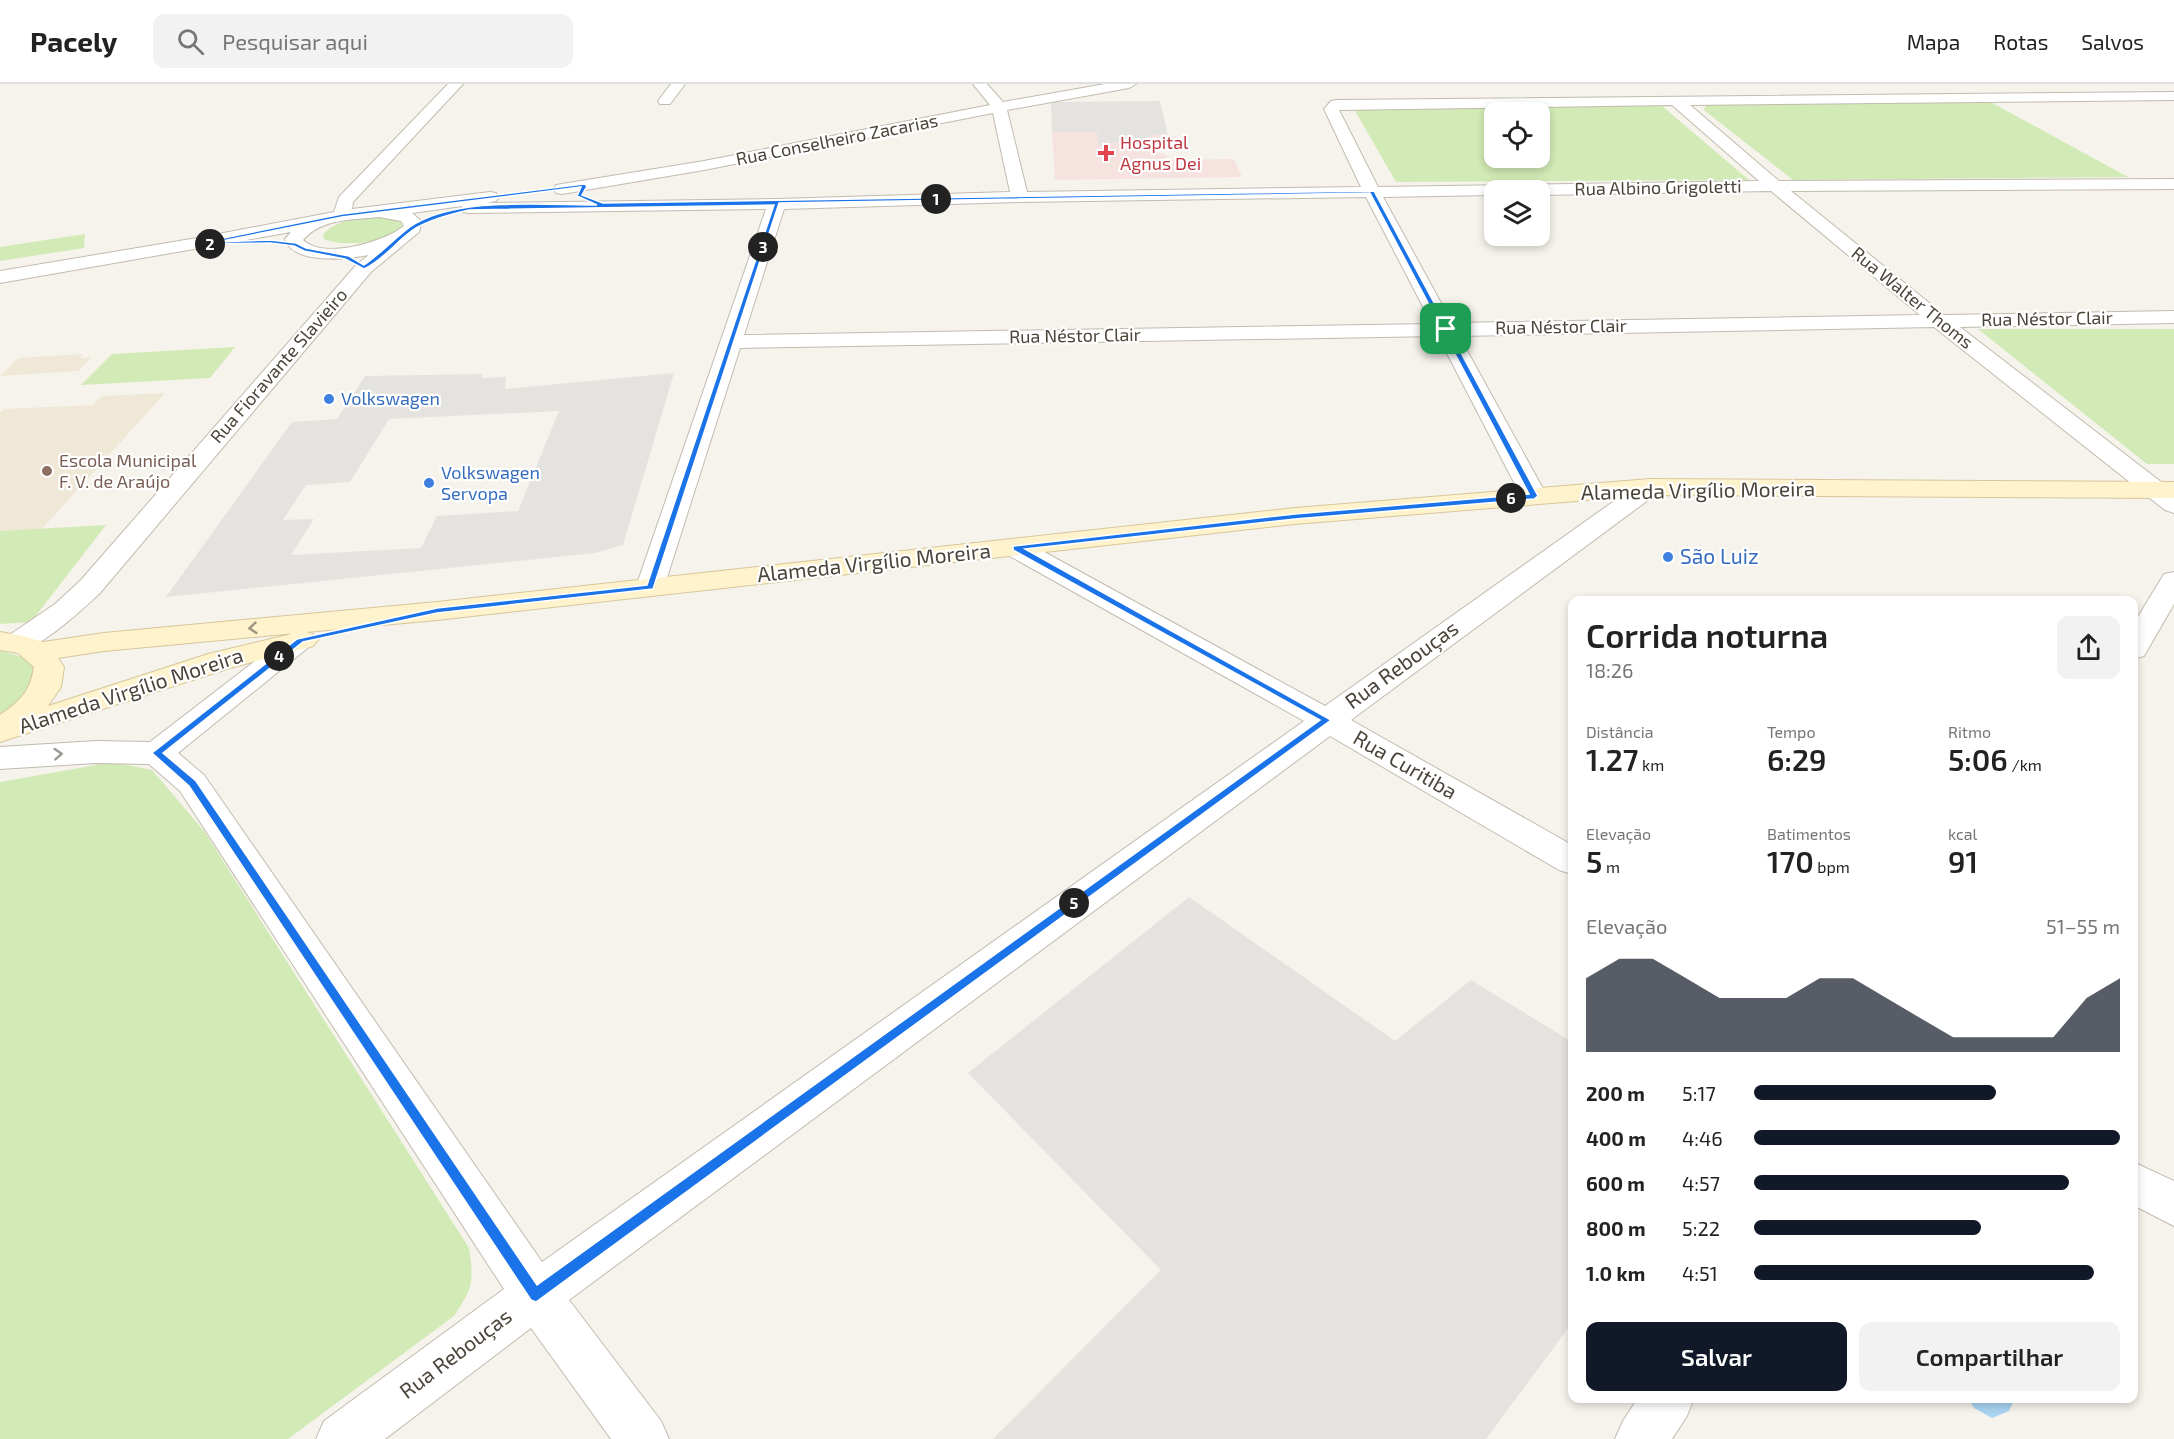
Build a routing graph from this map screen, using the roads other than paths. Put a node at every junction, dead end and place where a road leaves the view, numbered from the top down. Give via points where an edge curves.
1 (456, 84) edge
2 (678, 84) edge
3 (980, 84) edge
4 (1129, 84) edge
5 (2174, 96) edge
6 (1676, 100) junction
7 (665, 101) dead end
8 (999, 107) junction
9 (2174, 184) edge
10 (584, 186) junction
11 (1775, 186) junction
12 (544, 191) junction
13 (1372, 192) junction
14 (1020, 196) junction
15 (777, 204) junction
16 (602, 205) junction
17 (469, 208) junction
18 (379, 212) junction
19 (333, 218) junction
20 (410, 231) junction
21 (197, 244) junction
22 (296, 245) junction
23 (328, 252) junction
24 (364, 268) junction
25 (0, 277) edge
26 (2174, 317) edge
27 (1939, 321) junction
28 (1446, 329) junction
29 (732, 342) junction
30 (1650, 487) junction
31 (2168, 495) edge
32 (1534, 496) junction
33 (1016, 548) junction
34 (2174, 580) edge
35 (650, 587) junction
36 (437, 611) junction
37 (300, 640) junction
38 (2138, 641) edge
39 (19, 645) edge
40 (1326, 720) junction
41 (0, 731) edge
42 (157, 753) junction
43 (0, 758) edge
44 (1568, 859) edge
45 (2138, 1185) edge
46 (2174, 1205) edge
47 (536, 1295) junction
48 (1666, 1403) edge
49 (342, 1439) edge
50 (643, 1439) edge
51 (1641, 1439) edge

1 - 19 street
2 - 7 street
3 - 8 street
4 - 8 street, Rua Conselheiro Zacarias
5 - 6 street
6 - 11 street, Rua Walter Thoms
6 - 13 street via 1336,104 1331,109
8 - 10 street, Rua Conselheiro Zacarias via 770,155
8 - 14 street
9 - 11 street, Rua Albino Grigoletti
10 - 12 street, Rua Conselheiro Zacarias
10 - 16 street via 579,195
11 - 13 street, Rua Albino Grigoletti
11 - 27 street, Rua Walter Thoms
12 - 17 street, Rua Conselheiro Zacarias
12 - 18 street, Rua Conselheiro Zacarias
13 - 14 street, Rua Albino Grigoletti
13 - 28 street
14 - 15 street, Rua Albino Grigoletti
15 - 16 street, Rua Albino Grigoletti
15 - 29 street
16 - 17 street, Rua Albino Grigoletti
17 - 20 street, Rua Conselheiro Zacarias
18 - 19 street, Rua Conselheiro Zacarias
18 - 20 street via 407,217 413,222
19 - 21 street
19 - 22 street via 298,232
20 - 23 street via 378,246
20 - 24 street, Rua Fioravante Slavieiro
21 - 22 street
21 - 25 street
22 - 23 street via 304,250
23 - 24 street, Rua Fioravante Slavieiro
24 - 39 street, Rua Fioravante Slavieiro via 90,587
26 - 27 street, Rua Néstor Clair
27 - 28 street, Rua Néstor Clair
27 - 31 street, Rua Walter Thoms
28 - 29 street, Rua Néstor Clair
28 - 32 street
29 - 35 street
30 - 31 main road, Alameda Virgílio Moreira
30 - 32 main road, Alameda Virgílio Moreira
30 - 40 street, Rua Rebouças
32 - 33 main road, Alameda Virgílio Moreira via 1295,516
33 - 35 main road, Alameda Virgílio Moreira
33 - 40 street, Rua Curitiba
34 - 38 street
35 - 36 main road, Alameda Virgílio Moreira
36 - 37 main road, Alameda Virgílio Moreira
36 -> 39 main road, Alameda Virgílio Moreira via 104,642
37 - 41 main road, Alameda Virgílio Moreira via 219,661
37 - 42 street
39 - 41 main road via 50,667 46,687 28,710
40 - 44 street, Rua Curitiba
40 - 47 street, Rua Rebouças
43 -> 42 street
42 - 47 street via 192,783
45 - 46 street
47 - 49 street, Rua Rebouças
47 - 50 street
48 - 51 street

